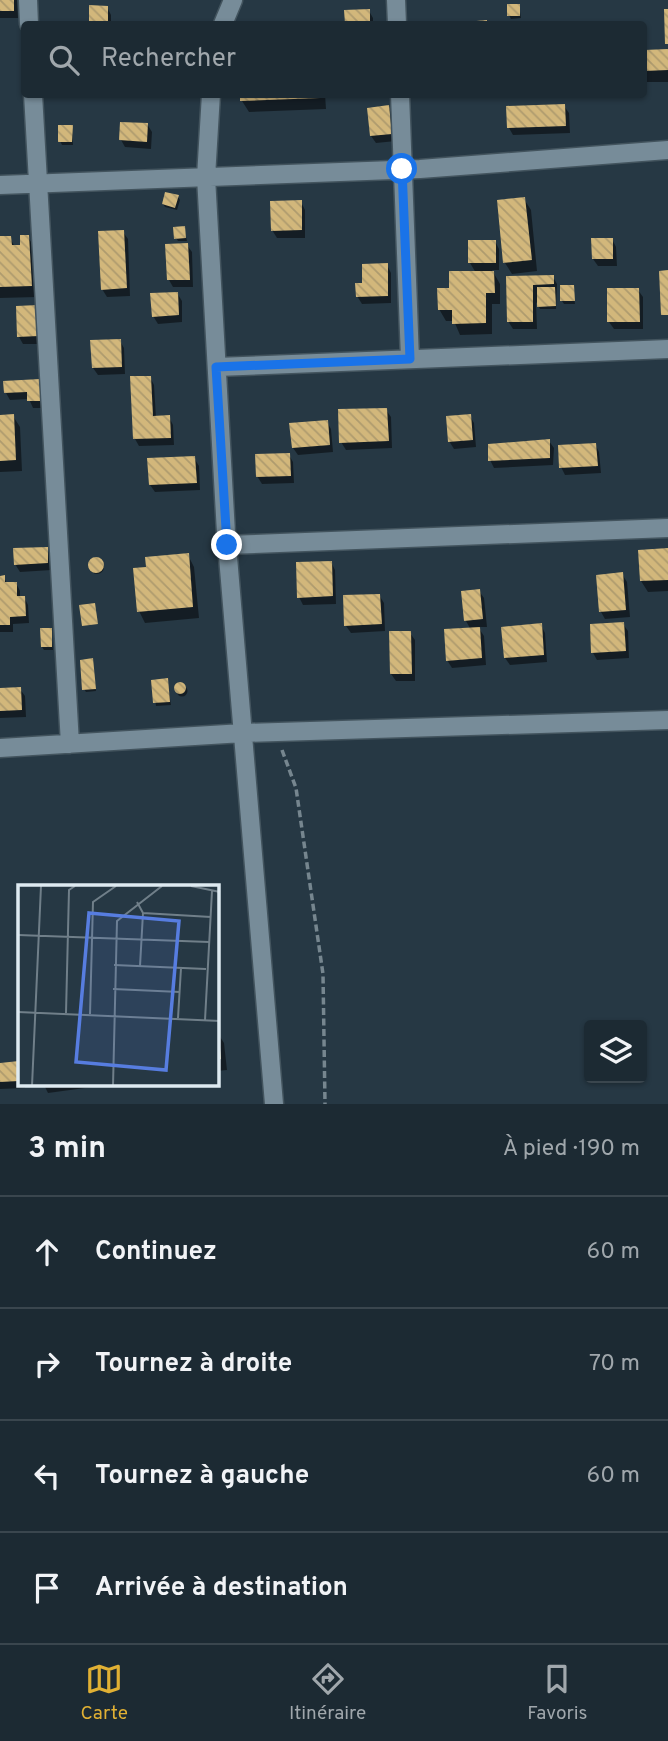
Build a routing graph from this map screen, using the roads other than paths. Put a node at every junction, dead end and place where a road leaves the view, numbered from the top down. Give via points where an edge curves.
1 (28, 0) edge
2 (233, 0) edge
3 (396, 0) edge
4 (29, 21) edge
5 (224, 21) edge
6 (397, 21) edge
7 (33, 98) edge
8 (211, 98) edge
9 (400, 98) edge
10 (668, 150) edge
11 (402, 169) junction
12 (206, 177) junction
13 (38, 183) junction
14 (0, 185) edge
15 (668, 349) edge
16 (410, 359) junction
17 (216, 367) junction
18 (668, 528) edge
19 (227, 545) junction
20 (668, 720) edge
21 (243, 733) junction
22 (70, 744) junction
23 (0, 748) edge
24 (274, 1104) edge

1 - 4 street
2 - 5 street
3 - 6 street
7 - 13 street
8 - 12 street
9 - 11 street
10 - 11 street
11 - 12 street
11 - 16 street
12 - 13 street
12 - 17 street
13 - 14 street
13 - 22 street
15 - 16 street
16 - 17 street
17 - 19 street
18 - 19 street
19 - 21 street
20 - 21 street
21 - 22 street
21 - 24 street
22 - 23 street

